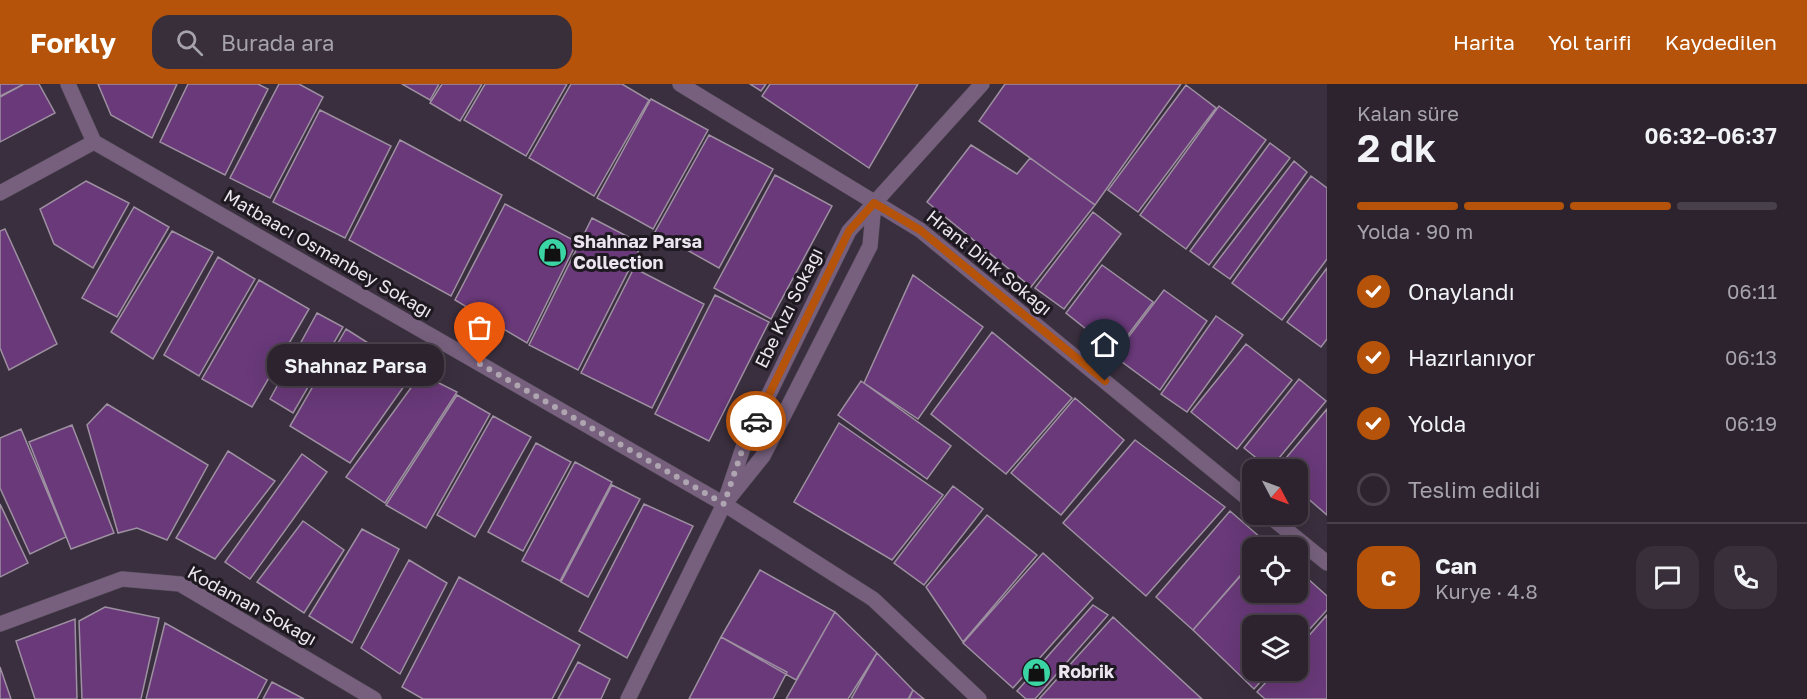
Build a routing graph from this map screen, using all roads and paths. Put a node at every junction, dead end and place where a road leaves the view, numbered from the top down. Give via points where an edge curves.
1 (68, 84) edge
2 (680, 84) edge
3 (982, 84) edge
4 (94, 142) junction
5 (0, 193) edge
6 (874, 203) junction
7 (1242, 494) edge
8 (724, 504) junction
9 (1280, 525) edge
10 (1327, 563) edge
11 (0, 624) edge
12 (374, 699) edge
13 (628, 699) edge
14 (979, 699) edge

1 - 4 street
2 - 6 street, Hrant Dink Sokağı
3 - 6 street, Ebe Kızı Sokağı
4 - 5 street
4 - 8 street, Matbaacı Osmanbey Sokağı
6 - 7 street, Hrant Dink Sokağı via 920,230
6 - 8 street, Ebe Kızı Sokağı via 849,231 744,445
6 - 8 street, Ebe Kızı Sokağı via 870,246 763,456
8 - 13 street, Ebe Kızı Sokağı
8 - 14 street, Matbaacı Osmanbey Sokağı via 873,599
9 - 10 street
11 - 12 street, Kodaman Sokağı via 122,579 180,584

